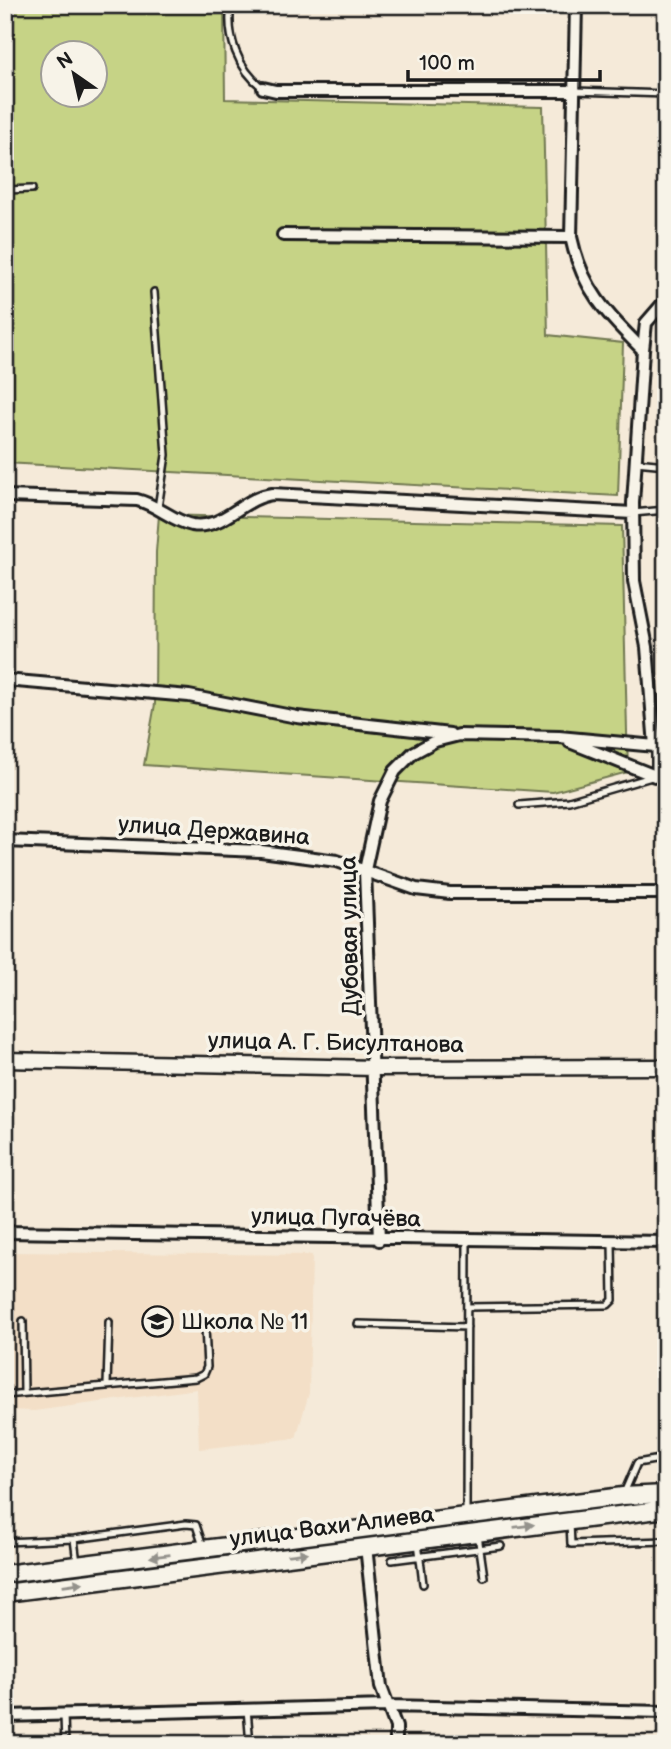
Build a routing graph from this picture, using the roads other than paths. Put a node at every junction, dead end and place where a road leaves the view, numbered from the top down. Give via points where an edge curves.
1 (231, 5) edge
2 (576, 5) edge
3 (263, 88) joint
4 (575, 91) junction
5 (666, 94) edge
6 (32, 189) dead end
7 (5, 190) edge
8 (283, 235) dead end
9 (571, 237) junction
10 (154, 292) dead end
11 (666, 300) edge
12 (643, 350) junction
13 (636, 462) junction
14 (666, 466) edge
15 (5, 496) edge
16 (158, 508) junction
17 (666, 510) edge
18 (633, 513) junction
19 (5, 680) edge
20 (458, 735) junction
21 (559, 737) junction
22 (660, 746) edge
23 (661, 777) edge
24 (519, 805) dead end
25 (5, 841) edge
26 (365, 870) junction
27 (666, 893) edge
28 (5, 1060) edge
29 (666, 1067) edge
30 (375, 1068) junction
31 (5, 1233) edge
32 (379, 1240) junction
33 (467, 1241) junction
34 (612, 1241) junction
35 (666, 1242) edge
36 (467, 1307) junction
37 (23, 1321) dead end
38 (109, 1322) dead end
39 (358, 1324) dead end
40 (205, 1327) dead end
41 (467, 1327) junction
42 (107, 1385) junction
43 (24, 1393) junction
44 (5, 1395) edge
45 (666, 1458) edge
46 (666, 1494) edge
47 (624, 1496) junction
48 (666, 1509) edge
49 (466, 1517) junction
50 (570, 1520) junction
51 (478, 1531) junction
52 (74, 1539) junction
53 (666, 1541) edge
54 (5, 1542) edge
55 (366, 1546) junction
56 (501, 1546) dead end
57 (419, 1547) junction
58 (480, 1549) junction
59 (204, 1551) junction
60 (393, 1560) dead end
61 (78, 1567) junction
62 (5, 1574) edge
63 (484, 1577) dead end
64 (423, 1584) dead end
65 (5, 1593) edge
66 (387, 1706) junction
67 (247, 1709) junction
68 (666, 1712) edge
69 (64, 1714) junction
70 (5, 1716) edge
71 (65, 1744) edge
72 (250, 1744) edge
73 (396, 1744) edge

1 - 3 lane via 236,51 250,79
2 - 4 street
3 - 4 street
4 - 5 lane
4 - 9 street
6 - 7 lane
8 - 9 street
9 - 12 street via 577,264 593,297
10 - 16 lane via 166,455
11 - 12 street via 646,323
12 - 13 street
13 - 14 lane
13 - 18 street
15 - 16 street via 138,500
16 - 18 street via 183,523 207,526 248,501 272,494
17 - 18 lane
18 - 22 street via 634,581
19 - 20 street via 189,695 297,717
20 - 21 street
20 - 26 street, Дубовая улица via 413,753 395,771 380,801
21 - 22 street
21 - 23 street
22 - 23 lane
23 - 24 lane via 569,801
25 - 26 street, улица Державина via 261,851 337,861
26 - 27 street, улица Державина via 416,889 450,894
26 - 30 street, Дубовая улица
28 - 30 street, улица А. Г. Бисултанова
29 - 30 street, улица А. Г. Бисултанова
30 - 32 street, Дубовая улица
31 - 32 street, улица Пугачёва
32 - 33 street, улица Пугачёва
33 - 34 street, улица Пугачёва
33 - 36 lane
34 - 35 street, улица Пугачёва
34 - 36 lane via 613,1300 608,1306
36 - 41 lane
37 - 43 lane
38 - 42 lane
39 - 41 lane
40 - 42 lane via 204,1374
41 - 49 lane
42 - 43 lane
43 - 44 lane
45 - 47 lane via 637,1463
46 - 47 main road, улица Вахи Алиева
47 - 49 main road, улица Вахи Алиева
48 - 50 main road, улица Вахи Алиева
49 - 59 main road, улица Вахи Алиева
51 -> 50 main road, улица Вахи Алиева
50 - 53 lane via 571,1544
51 - 57 main road, улица Вахи Алиева
51 - 58 lane
52 - 54 lane
52 - 59 lane via 186,1524 196,1525
52 - 61 lane
55 - 57 main road, улица Вахи Алиева
65 -> 55 main road, улица Вахи Алиева
55 - 66 street via 381,1688
56 - 58 lane
57 - 58 lane
57 - 60 lane
57 - 64 lane
58 - 63 lane
59 -> 61 main road, улица Вахи Алиева
61 - 62 main road, улица Вахи Алиева
66 - 67 street
66 - 68 street
66 - 73 street via 396,1727
67 - 69 street
67 - 72 lane
69 - 70 street
69 - 71 lane

